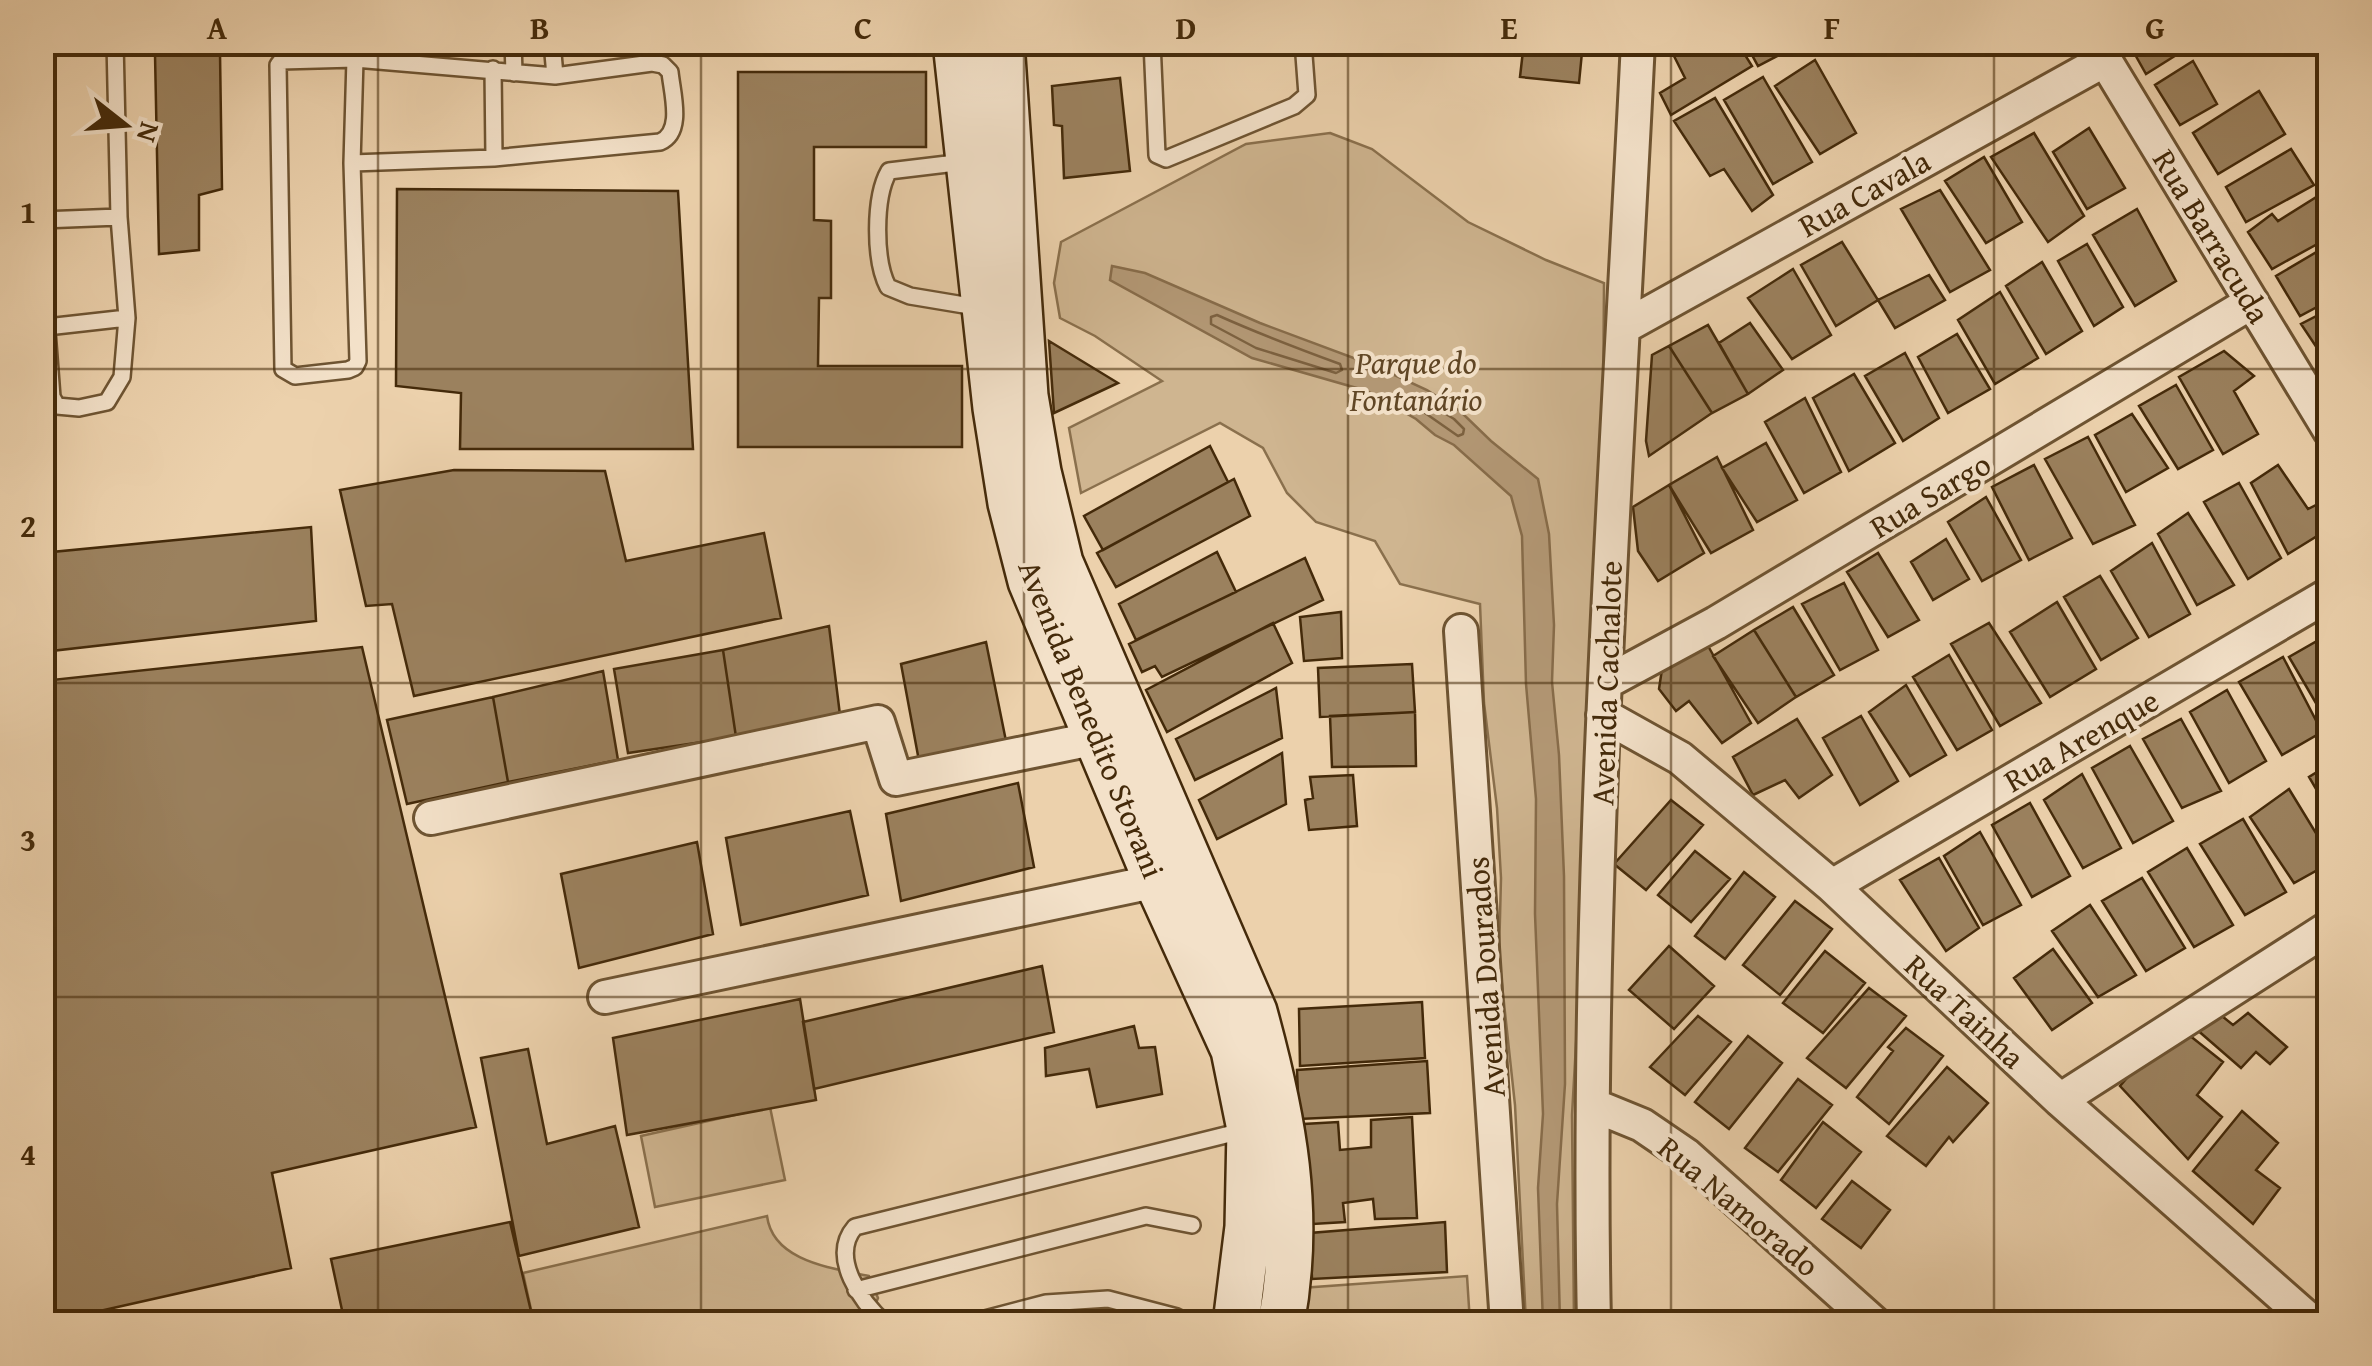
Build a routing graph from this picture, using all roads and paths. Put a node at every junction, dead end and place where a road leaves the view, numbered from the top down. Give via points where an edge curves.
1 (115, 42) edge
2 (513, 42) edge
3 (552, 42) edge
4 (956, 42) edge
5 (1000, 42) edge
6 (1152, 42) edge
7 (1303, 42) edge
8 (1638, 42) edge
9 (2100, 51) edge
10 (355, 59) junction
11 (493, 69) junction
12 (514, 73) junction
13 (555, 76) junction
14 (494, 158) junction
15 (968, 161) junction
16 (352, 163) junction
17 (119, 217) junction
18 (42, 220) edge
19 (42, 266) edge
20 (2252, 302) junction
21 (983, 308) junction
22 (127, 318) junction
23 (47, 326) junction
24 (1624, 327) junction
25 (2330, 431) edge
26 (2330, 594) edge
27 (1461, 631) dead end
28 (1604, 699) junction
29 (1097, 738) junction
30 (431, 818) dead end
31 (1157, 881) junction
32 (1832, 886) junction
33 (2330, 927) edge
34 (605, 997) dead end
35 (2060, 1100) junction
36 (1593, 1105) junction
37 (1250, 1129) junction
38 (1192, 1224) dead end
39 (856, 1290) junction
40 (2330, 1299) edge
41 (1176, 1317) dead end
42 (886, 1324) edge
43 (966, 1324) edge
44 (1236, 1324) edge
45 (1281, 1324) edge
46 (1508, 1324) edge
47 (1594, 1324) edge
48 (1875, 1324) edge
49 (2314, 1324) edge
50 (2324, 1324) edge

1 - 17 lane
2 - 12 lane
3 - 13 lane
4 - 15 main road, Avenida Benedito Storani
5 - 45 main road, Avenida Benedito Storani via 1025,396 1038,472 1060,563 1254,1012 1288,1156
6 - 7 lane via 1157,155 1166,159 1307,95
8 - 24 street, Avenida Cachalote
9 - 20 street, Rua Barracuda
9 - 24 street, Rua Cavala
10 - 11 lane
10 - 16 lane
10 - 16 lane via 286,59 278,65 284,369 295,376 348,370 358,361
11 - 12 lane
11 - 14 lane
12 - 13 lane
13 - 14 lane via 663,65 670,72 672,134 660,142
14 - 16 lane
15 - 21 main road, Avenida Benedito Storani
15 - 21 lane via 890,171 880,188 881,274 888,287 910,296
17 - 18 lane
17 - 22 lane
19 - 23 lane
20 - 25 street, Rua Barracuda
20 - 28 street, Rua Sargo via 1716,623
21 - 29 main road, Avenida Benedito Storani via 1011,503 1031,581
22 - 23 lane
22 - 23 lane via 122,377 112,397 78,408 58,406 52,397
24 - 28 street, Avenida Cachalote
26 - 32 street, Rua Arenque
27 - 46 street, Avenida Dourados
28 - 32 street, Rua Tainha
28 - 36 street, Avenida Cachalote
29 - 30 street via 896,778 878,722
29 - 31 main road, Avenida Benedito Storani
31 - 34 street
31 - 37 main road, Avenida Benedito Storani via 1234,1050
32 - 35 street, Rua Tainha
33 - 35 street
35 - 49 street, Rua Tainha
36 - 47 street, Avenida Cachalote
36 - 48 street, Rua Namorado via 1642,1125 1686,1155
37 - 39 lane via 855,1227 845,1252
37 - 44 main road, Avenida Benedito Storani via 1248,1227
38 - 39 lane via 1146,1216
39 - 42 lane
40 - 50 street
41 - 43 lane via 1108,1299 1046,1302

